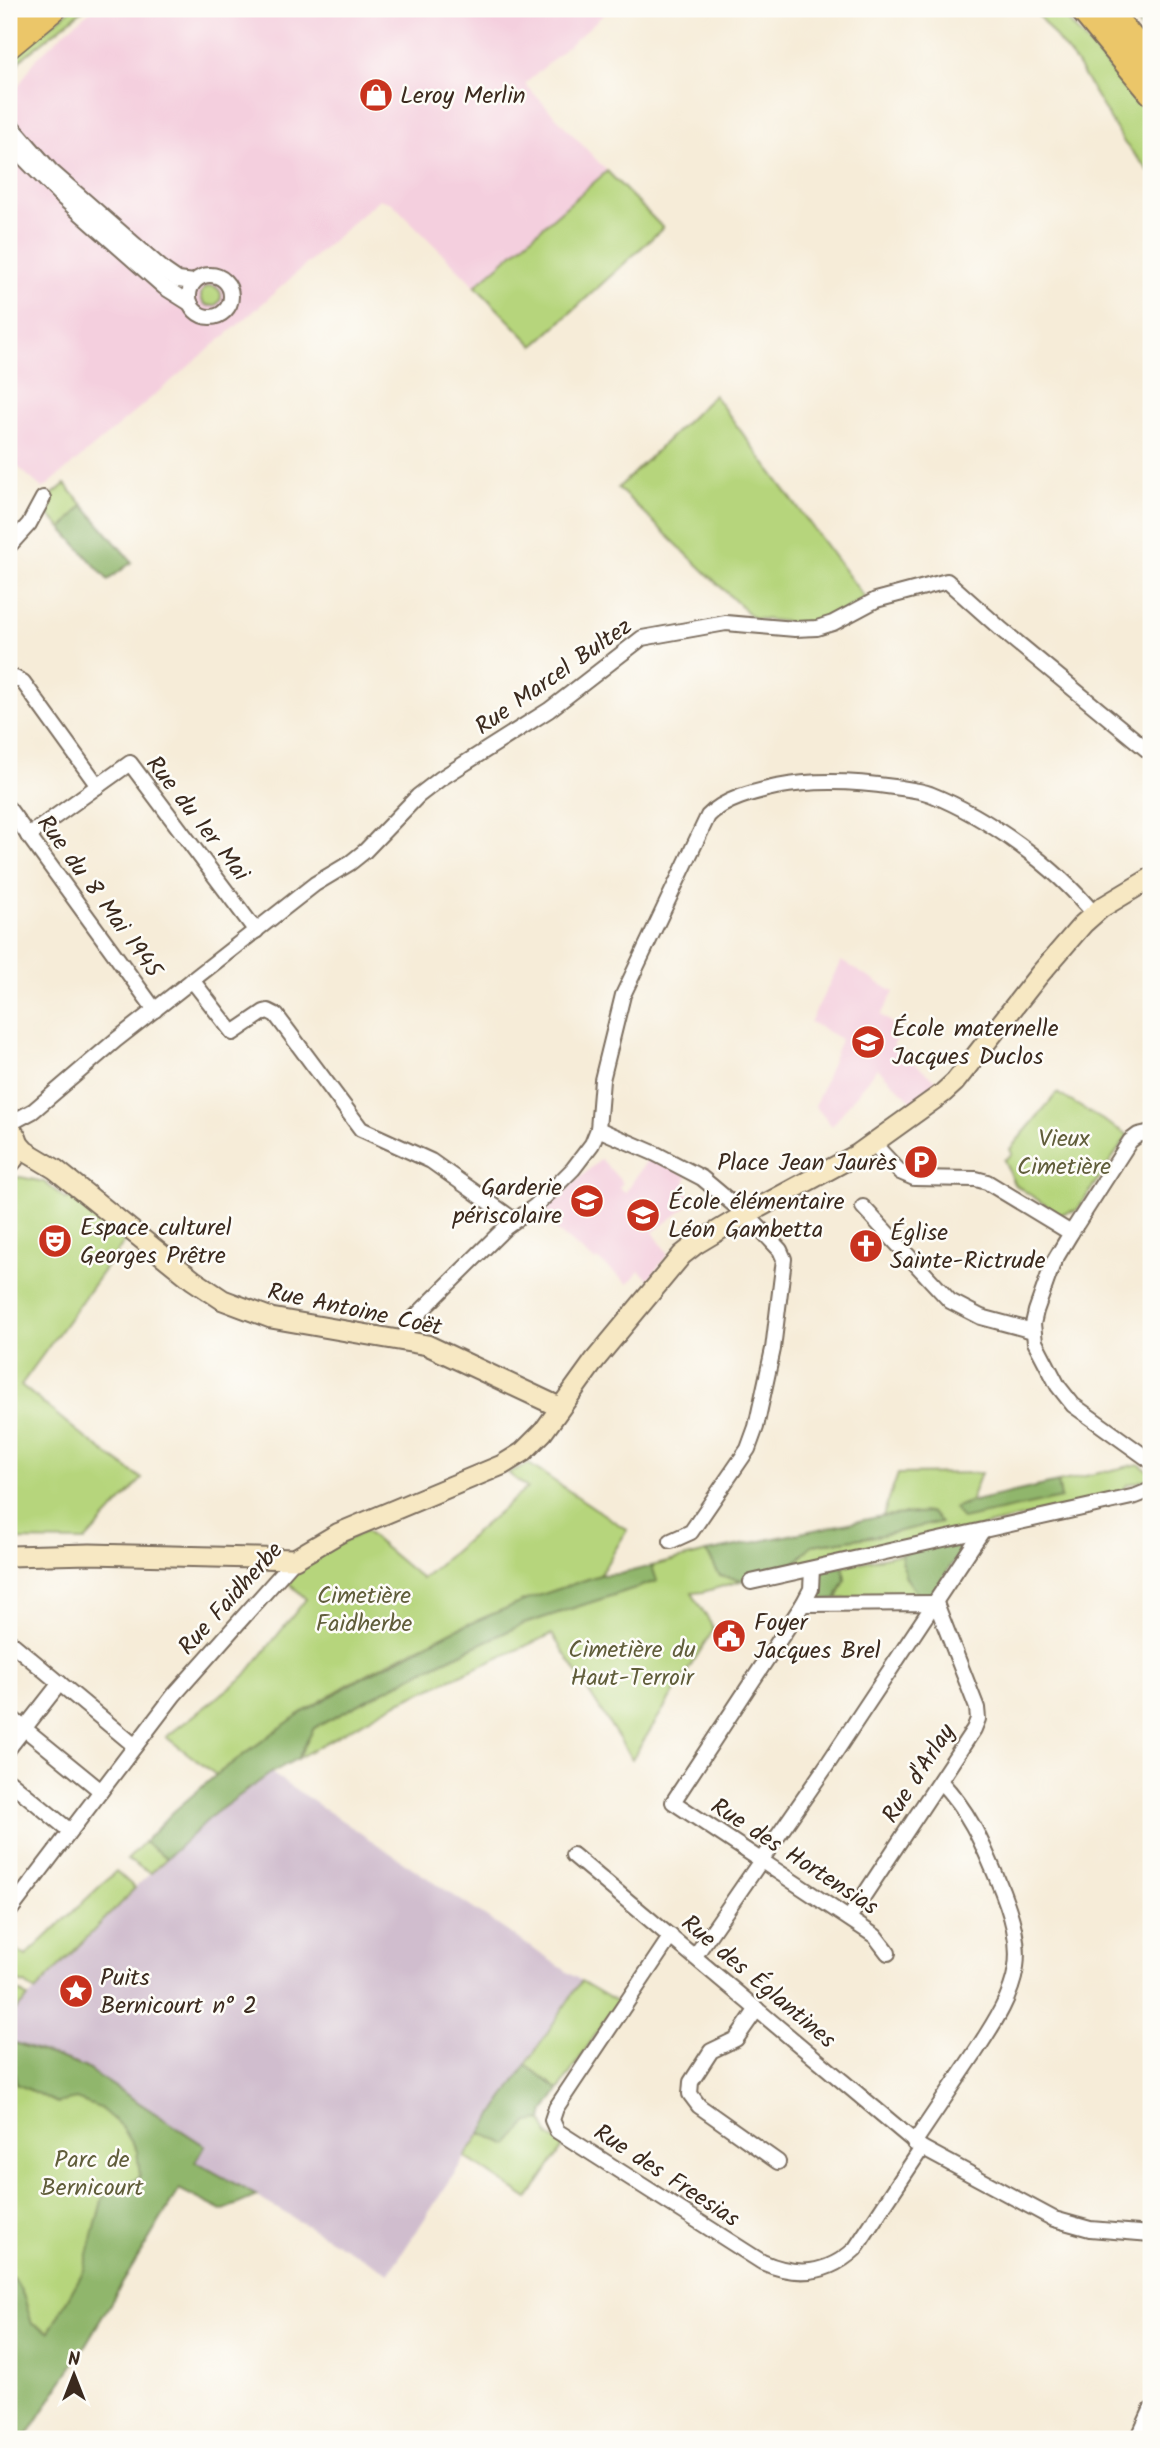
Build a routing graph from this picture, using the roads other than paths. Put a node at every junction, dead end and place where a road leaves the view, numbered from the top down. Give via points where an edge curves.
1 (28, 9) edge
2 (56, 9) edge
3 (1072, 9) edge
4 (1082, 9) edge
5 (1107, 9) edge
6 (1112, 9) edge
7 (9, 22) edge
8 (1118, 37) junction
9 (9, 48) edge
10 (1151, 62) edge
11 (1151, 92) edge
12 (9, 123) edge
13 (9, 142) edge
14 (194, 282) junction
15 (191, 304) junction
16 (43, 498) dead end
17 (9, 546) edge
18 (9, 679) edge
19 (1151, 753) edge
20 (98, 786) junction
21 (9, 810) edge
22 (28, 836) junction
23 (1151, 878) edge
24 (1094, 914) junction
25 (256, 930) junction
26 (192, 981) junction
27 (155, 1010) junction
28 (598, 1129) junction
29 (1151, 1132) edge
30 (13, 1133) edge
31 (874, 1144) junction
32 (9, 1164) edge
33 (863, 1207) dead end
34 (747, 1215) junction
35 (514, 1220) junction
36 (1071, 1233) junction
37 (1033, 1331) junction
38 (404, 1340) junction
39 (559, 1407) junction
40 (1151, 1461) edge
41 (1151, 1490) edge
42 (981, 1533) junction
43 (671, 1541) dead end
44 (9, 1556) edge
45 (295, 1559) junction
46 (812, 1569) junction
47 (751, 1582) dead end
48 (936, 1603) junction
49 (803, 1604) junction
50 (9, 1641) edge
51 (60, 1684) junction
52 (9, 1716) edge
53 (24, 1728) junction
54 (135, 1746) junction
55 (9, 1748) edge
56 (9, 1781) edge
57 (940, 1781) junction
58 (101, 1791) junction
59 (70, 1831) junction
60 (573, 1855) dead end
61 (762, 1861) junction
62 (9, 1912) edge
63 (849, 1918) junction
64 (671, 1936) junction
65 (888, 1953) dead end
66 (695, 1956) junction
67 (757, 2009) junction
68 (918, 2146) junction
69 (778, 2162) dead end
70 (1151, 2234) edge
71 (1151, 2410) edge
72 (1138, 2439) edge

1 - 7 main road
2 - 9 main road
3 - 8 highway
4 - 8 highway
5 - 8 highway
6 - 8 highway
8 - 10 highway
8 - 11 highway
12 - 14 street via 51,171 155,262 174,278
13 - 15 street via 63,198 164,287
14 - 15 street
14 - 15 street via 203,276 218,276 228,284 231,299 225,311 214,316 201,315
16 - 17 street via 29,524
18 - 20 street via 23,682
19 - 25 street, Rue Marcel Bultez via 944,581 877,600 817,628 726,623 646,636 549,710 440,779 357,857
20 - 22 street, Rue du 1er Mai
20 - 25 street, Rue du 1er Mai via 130,763
21 - 22 street, Rue du 8 Mai 1945
22 - 27 street, Rue du 8 Mai 1945
23 - 24 street
24 - 28 street via 1010,840 917,790 852,781 813,782 768,789 726,803 708,816 624,995 600,1089
24 - 31 street via 1033,982 955,1082
25 - 26 street, Rue Marcel Bultez
26 - 27 street, Rue Marcel Bultez
26 - 35 street via 233,1033 264,1012 276,1015 361,1129 431,1161
27 - 30 street, Rue Marcel Bultez via 33,1111
28 - 34 street via 688,1169
28 - 35 street via 573,1169
29 - 36 street via 1130,1141
30 - 32 street via 17,1155
30 - 38 street, Rue Antoine Coët via 25,1151 55,1169 223,1300 271,1318
31 - 34 street
31 - 36 street via 904,1175 987,1182
33 - 37 street via 950,1301 981,1317
34 - 39 street, Rue Faidherbe via 682,1255
34 - 43 street via 783,1255 773,1349 756,1427 748,1449 691,1532
35 - 38 street via 409,1323
36 - 37 street via 1051,1269
37 - 40 street via 1037,1347 1067,1399
38 - 39 street, Rue Antoine Coët via 435,1347
39 - 45 street, Rue Faidherbe via 536,1440 509,1462 348,1529
41 - 42 street
42 - 46 street
42 - 48 street
44 - 45 street via 90,1553
45 - 54 street, Rue Faidherbe via 174,1695
46 - 47 street
46 - 49 street via 811,1589
48 - 49 street
48 - 57 street, Rue d'Arlay via 978,1714 974,1729
48 - 61 street
49 - 61 street, Rue des Hortensias via 673,1802
50 - 51 street
51 - 53 street
51 - 54 street
52 - 53 street
53 - 55 street
53 - 58 street
54 - 58 street, Rue Faidherbe
56 - 59 street
57 - 63 street, Rue d'Arlay
57 - 68 street via 976,1828 1008,1905 1017,1957 1002,2011
58 - 59 street, Rue Faidherbe
59 - 62 street, Rue Faidherbe
60 - 64 street, Rue des Églantines
61 - 63 street, Rue des Hortensias
61 - 66 street
63 - 65 street, Rue des Hortensias via 879,1939
64 - 66 street, Rue des Églantines
64 - 68 street, Rue des Freesias via 556,2108 552,2120 557,2131 762,2262 801,2273 828,2268 855,2249
66 - 67 street, Rue des Églantines
67 - 68 street, Rue des Églantines
67 - 69 street via 736,2039 711,2051 691,2082 690,2094 699,2106
68 - 70 street, Rue des Églantines via 1054,2219 1090,2229
71 - 72 street

